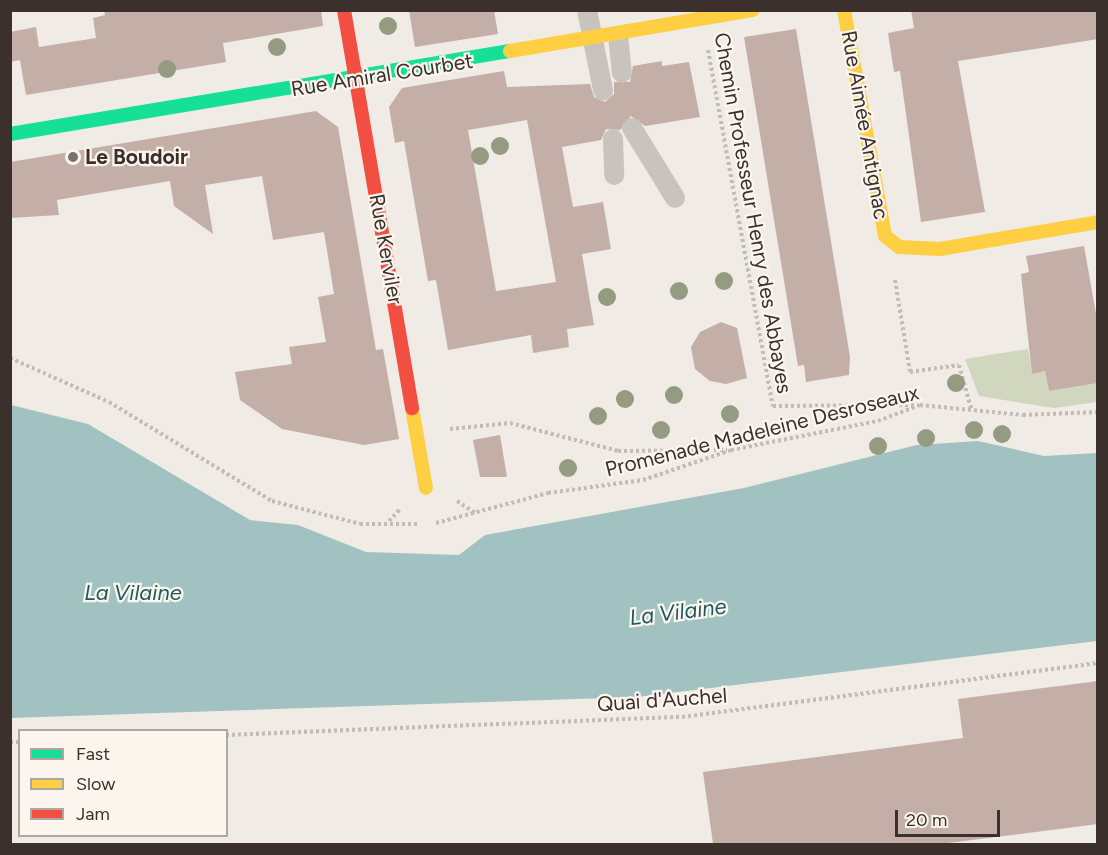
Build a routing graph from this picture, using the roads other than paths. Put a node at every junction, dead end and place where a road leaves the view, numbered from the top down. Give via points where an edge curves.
1 (344, 10) edge
2 (587, 10) edge
3 (753, 10) edge
4 (844, 10) edge
5 (618, 36) junction
6 (593, 40) junction
7 (622, 73) dead end
8 (356, 80) junction
9 (603, 90) dead end
10 (632, 128) dead end
11 (10, 134) edge
12 (613, 139) dead end
13 (614, 175) dead end
14 (675, 198) dead end
15 (1098, 222) edge
16 (426, 488) dead end

1 - 8 street, Rue Kerviler
2 - 6 lane
3 - 5 street, Rue Amiral Courbet
4 - 15 street, Rue Aimée Antignac via 885,236 899,247 940,249
5 - 6 street, Rue Amiral Courbet
5 - 7 lane
6 - 8 street, Rue Amiral Courbet
6 - 9 lane
8 - 11 street, Rue Amiral Courbet
8 - 16 street, Rue Kerviler
10 - 14 lane
12 - 13 lane

